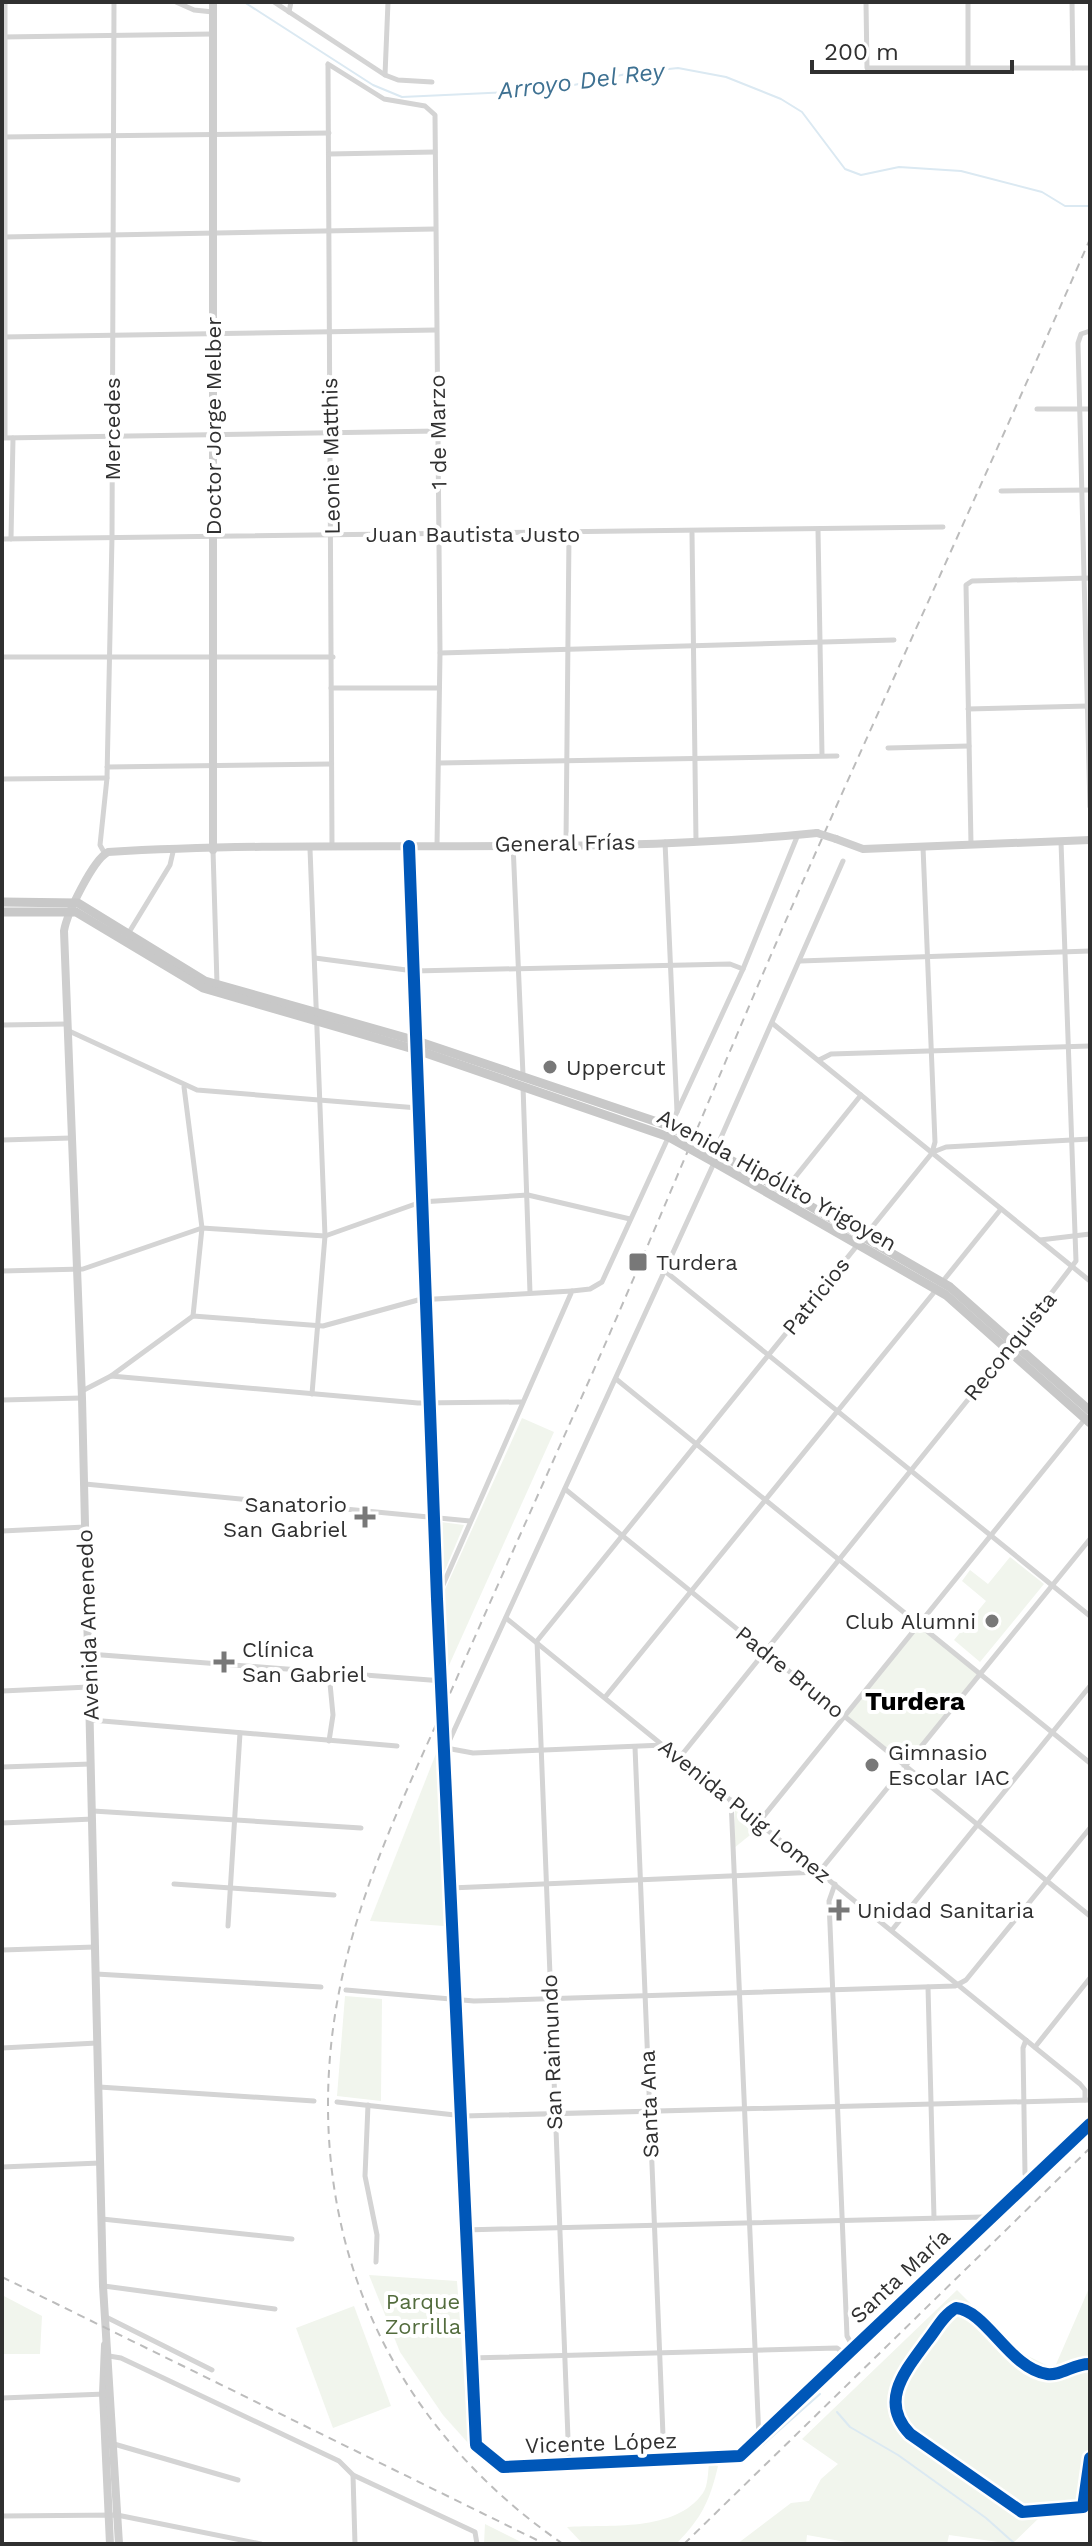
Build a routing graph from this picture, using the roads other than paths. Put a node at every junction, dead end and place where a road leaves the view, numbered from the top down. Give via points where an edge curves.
1 (5, 2) edge
2 (114, 2) edge
3 (176, 2) edge
4 (274, 2) edge
5 (291, 2) edge
6 (388, 2) edge
7 (866, 2) edge
8 (968, 2) edge
9 (1072, 2) edge
10 (213, 6) edge
11 (289, 12) junction
12 (114, 34) junction
13 (213, 34) junction
14 (3, 37) edge
15 (328, 64) joint
16 (968, 67) junction
17 (1073, 68) junction
18 (1090, 68) edge
19 (385, 75) junction
20 (432, 82) dead end
21 (329, 133) junction
22 (212, 134) junction
23 (113, 135) junction
24 (3, 137) edge
25 (435, 152) junction
26 (329, 154) junction
27 (435, 229) junction
28 (329, 232) junction
29 (213, 234) junction
30 (112, 235) junction
31 (3, 237) edge
32 (436, 330) junction
33 (1090, 331) edge
34 (329, 332) junction
35 (213, 333) junction
36 (113, 336) junction
37 (3, 337) edge
38 (1037, 409) dead end
39 (1079, 409) junction
40 (1090, 409) edge
41 (438, 431) junction
42 (212, 434) junction
43 (328, 434) junction
44 (113, 436) junction
45 (3, 438) edge
46 (13, 438) junction
47 (1082, 490) junction
48 (1090, 490) edge
49 (1001, 491) dead end
50 (943, 527) dead end
51 (818, 530) junction
52 (692, 533) junction
53 (439, 534) junction
54 (569, 534) junction
55 (331, 535) junction
56 (212, 536) junction
57 (112, 537) junction
58 (2, 539) edge
59 (11, 539) junction
60 (1087, 578) edge
61 (894, 640) dead end
62 (820, 644) junction
63 (693, 648) junction
64 (567, 651) junction
65 (440, 653) junction
66 (2, 657) edge
67 (110, 657) junction
68 (333, 657) junction
69 (213, 658) junction
70 (331, 688) junction
71 (439, 688) junction
72 (1088, 706) edge
73 (968, 709) junction
74 (969, 746) junction
75 (888, 748) dead end
76 (822, 755) junction
77 (837, 756) dead end
78 (694, 757) junction
79 (569, 761) junction
80 (439, 763) junction
81 (331, 764) junction
82 (213, 765) junction
83 (107, 767) junction
84 (107, 778) junction
85 (2, 779) edge
86 (1090, 807) edge
87 (797, 837) junction
88 (1090, 840) edge
89 (696, 841) junction
90 (1061, 841) junction
91 (665, 842) junction
92 (566, 843) junction
93 (513, 844) junction
94 (971, 844) junction
95 (409, 846) junction
96 (437, 846) junction
97 (923, 847) junction
98 (310, 849) junction
99 (332, 849) junction
100 (213, 850) junction
101 (173, 852) junction
102 (105, 854) junction
103 (843, 861) dead end
104 (2, 902) edge
105 (73, 907) junction
106 (2, 912) edge
107 (128, 934) junction
108 (1090, 951) edge
109 (1065, 952) junction
110 (928, 956) junction
111 (315, 958) junction
112 (800, 961) junction
113 (670, 966) junction
114 (519, 968) junction
115 (743, 969) junction
116 (414, 971) junction
117 (217, 985) junction
118 (318, 1017) junction
119 (772, 1023) junction
120 (2, 1025) edge
121 (67, 1027) junction
122 (417, 1045) junction
123 (1090, 1046) edge
124 (1068, 1047) junction
125 (930, 1051) junction
126 (819, 1060) junction
127 (523, 1080) junction
128 (184, 1087) junction
129 (861, 1095) junction
130 (320, 1100) junction
131 (418, 1108) junction
132 (677, 1112) junction
133 (669, 1131) junction
134 (71, 1138) junction
135 (1090, 1139) edge
136 (2, 1140) edge
137 (1071, 1140) junction
138 (715, 1151) junction
139 (932, 1153) junction
140 (714, 1162) junction
141 (784, 1191) junction
142 (528, 1195) junction
143 (421, 1202) junction
144 (1001, 1209) junction
145 (630, 1219) junction
146 (202, 1228) junction
147 (1090, 1234) edge
148 (1076, 1235) junction
149 (325, 1236) junction
150 (1039, 1240) junction
151 (861, 1241) junction
152 (1073, 1268) junction
153 (76, 1270) junction
154 (2, 1271) edge
155 (666, 1272) junction
156 (1090, 1281) edge
157 (939, 1286) junction
158 (572, 1291) junction
159 (530, 1293) junction
160 (426, 1299) junction
161 (193, 1316) junction
162 (318, 1326) junction
163 (1010, 1348) junction
164 (768, 1355) junction
165 (111, 1376) junction
166 (616, 1379) junction
167 (312, 1394) junction
168 (82, 1395) junction
169 (2, 1400) edge
170 (521, 1402) junction
171 (430, 1403) junction
172 (837, 1411) junction
173 (1089, 1416) edge
174 (696, 1443) junction
175 (910, 1469) junction
176 (84, 1484) junction
177 (565, 1489) junction
178 (765, 1499) junction
179 (435, 1515) junction
180 (470, 1521) junction
181 (85, 1527) junction
182 (2, 1531) edge
183 (990, 1534) junction
184 (622, 1535) junction
185 (1090, 1539) edge
186 (838, 1558) junction
187 (1052, 1585) junction
188 (690, 1590) junction
189 (437, 1599) junction
190 (1090, 1616) edge
191 (506, 1618) junction
192 (918, 1622) junction
193 (537, 1641) junction
194 (763, 1650) junction
195 (89, 1654) junction
196 (329, 1673) junction
197 (980, 1674) junction
198 (443, 1681) junction
199 (1090, 1686) edge
200 (90, 1687) junction
201 (2, 1691) edge
202 (606, 1696) junction
203 (844, 1715) junction
204 (91, 1720) junction
205 (240, 1733) junction
206 (1052, 1733) junction
207 (329, 1741) junction
208 (664, 1745) junction
209 (397, 1746) dead end
210 (635, 1747) junction
211 (446, 1748) junction
212 (541, 1750) junction
213 (680, 1757) junction
214 (1090, 1763) edge
215 (92, 1764) junction
216 (904, 1765) junction
217 (2, 1767) edge
218 (731, 1799) junction
219 (93, 1815) junction
220 (234, 1819) junction
221 (759, 1822) junction
222 (2, 1823) edge
223 (978, 1825) junction
224 (361, 1828) dead end
225 (1090, 1828) edge
226 (819, 1872) junction
227 (732, 1876) junction
228 (638, 1881) junction
229 (1047, 1881) junction
230 (546, 1883) junction
231 (174, 1884) dead end
232 (835, 1884) junction
233 (230, 1888) junction
234 (450, 1888) junction
235 (334, 1895) dead end
236 (1090, 1916) edge
237 (228, 1926) dead end
238 (892, 1930) junction
239 (96, 1947) junction
240 (2, 1950) edge
241 (96, 1974) junction
242 (1090, 1978) edge
243 (960, 1985) junction
244 (321, 1987) dead end
245 (928, 1987) junction
246 (832, 1989) junction
247 (346, 1990) dead end
248 (737, 1991) junction
249 (645, 1994) junction
250 (550, 1997) junction
251 (456, 1998) junction
252 (1026, 2040) junction
253 (98, 2043) junction
254 (1035, 2047) junction
255 (2, 2048) edge
256 (99, 2087) junction
257 (1087, 2100) edge
258 (314, 2101) dead end
259 (1025, 2101) junction
260 (337, 2102) dead end
261 (368, 2105) junction
262 (930, 2105) junction
263 (838, 2107) junction
264 (743, 2109) junction
265 (649, 2111) junction
266 (554, 2114) junction
267 (458, 2115) junction
268 (1090, 2124) edge
269 (100, 2163) junction
270 (2, 2167) edge
271 (1030, 2182) junction
272 (934, 2218) junction
273 (101, 2219) junction
274 (842, 2220) junction
275 (990, 2220) junction
276 (747, 2223) junction
277 (653, 2226) junction
278 (559, 2228) junction
279 (464, 2230) junction
280 (292, 2239) dead end
281 (376, 2262) dead end
282 (103, 2286) junction
283 (275, 2309) dead end
284 (105, 2316) junction
285 (106, 2340) junction
286 (853, 2347) junction
287 (754, 2349) junction
288 (660, 2352) junction
289 (845, 2354) junction
290 (565, 2355) junction
291 (109, 2356) junction
292 (470, 2358) junction
293 (212, 2370) dead end
294 (107, 2394) junction
295 (2, 2398) edge
296 (759, 2439) junction
297 (110, 2443) junction
298 (737, 2458) joint
299 (664, 2460) junction
300 (569, 2464) junction
301 (353, 2475) junction
302 (238, 2480) dead end
303 (113, 2515) junction
304 (2, 2516) edge
305 (110, 2544) edge
306 (119, 2544) edge
307 (261, 2544) edge
308 (355, 2544) edge
309 (477, 2544) edge

1 - 14 street
2 - 12 street, Mercedes
3 - 10 street via 194,10
4 - 11 street
5 - 11 street
6 - 19 street
7 - 16 street via 867,68
8 - 16 street
9 - 17 street
10 - 13 street, Doctor Jorge Melber
11 - 19 street
12 - 13 street
12 - 14 street
12 - 23 street, Mercedes
13 - 22 street, Doctor Jorge Melber
14 - 24 street
15 - 21 street, Leonie Matthis
15 - 25 street, 1 de Marzo via 384,99 431,108
16 - 17 street
17 - 18 street
19 - 20 street
21 - 22 street
21 - 26 street, Leonie Matthis
22 - 23 street
22 - 29 street, Doctor Jorge Melber
23 - 24 street
23 - 30 street, Mercedes
24 - 31 street
25 - 26 street
25 - 27 street, 1 de Marzo
26 - 28 street, Leonie Matthis
27 - 28 street
27 - 32 street, 1 de Marzo
28 - 29 street
28 - 34 street, Leonie Matthis
29 - 30 street
29 - 35 street, Doctor Jorge Melber
30 - 31 street
30 - 36 street, Mercedes
31 - 37 street
32 - 34 street
32 - 41 street, 1 de Marzo
33 - 39 street via 1081,334 1078,343
34 - 35 street
34 - 43 street, Leonie Matthis
35 - 36 street
35 - 42 street, Doctor Jorge Melber
36 - 37 street
36 - 44 street, Mercedes
37 - 45 street
38 - 39 street
39 - 40 street
39 - 47 street
41 - 43 street
41 - 53 street, 1 de Marzo
42 - 43 street
42 - 44 street
42 - 56 street, Doctor Jorge Melber
43 - 55 street, Leonie Matthis
44 - 46 street
44 - 57 street, Mercedes
45 - 46 street
46 - 59 street
47 - 48 street
47 - 49 street
47 - 60 street
50 - 51 street, Juan Bautista Justo
51 - 52 street, Juan Bautista Justo
51 - 62 street
52 - 54 street, Juan Bautista Justo
52 - 63 street
53 - 54 street, Juan Bautista Justo
53 - 55 street, Juan Bautista Justo
53 - 65 street, 1 de Marzo
54 - 64 street
55 - 56 street, Juan Bautista Justo
55 - 68 street, Leonie Matthis
56 - 57 street, Juan Bautista Justo
56 - 69 street, Doctor Jorge Melber
57 - 59 street, Juan Bautista Justo
57 - 67 street, Mercedes
58 - 59 street, Juan Bautista Justo
60 - 72 street
60 - 73 street via 966,585
61 - 62 street
62 - 63 street
62 - 76 street
63 - 64 street
63 - 78 street
64 - 65 street
64 - 79 street
65 - 71 street, 1 de Marzo
66 - 67 street
67 - 69 street
67 - 83 street, Mercedes
68 - 69 street
68 - 70 street, Leonie Matthis
69 - 82 street, Doctor Jorge Melber
70 - 71 street
70 - 81 street, Leonie Matthis
71 - 80 street, 1 de Marzo
72 - 73 street
72 - 86 street
73 - 74 street
74 - 75 street
74 - 94 street
76 - 77 street
76 - 78 street
78 - 79 street
78 - 89 street
79 - 80 street
79 - 92 street
80 - 96 street, 1 de Marzo
81 - 82 street
81 - 99 street, Leonie Matthis
82 - 83 street
82 - 100 street, Doctor Jorge Melber
83 - 84 street, Mercedes
84 - 85 street
84 - 102 street, Mercedes via 100,845
87 - 89 street, General Frías
87 - 97 street, General Frías, bridge via 817,833 863,849
87 - 115 street
88 - 90 street, General Frías
89 - 91 street, General Frías
90 - 94 street, General Frías
90 - 109 street
91 - 92 street, General Frías
91 - 113 street
92 - 93 street, General Frías
93 - 96 street, General Frías
93 - 114 street
94 - 97 street, General Frías
95 - 96 street, General Frías
95 - 99 street, General Frías
95 - 116 street
97 - 110 street
98 - 99 street, General Frías
98 - 100 street, General Frías
98 - 111 street
100 - 101 street, General Frías
100 - 117 street
101 - 102 street, General Frías
101 - 107 street
102 - 105 street
103 - 112 street
104 - 105 main road, Avenida Hipólito Yrigoyen
105 - 106 main road, Avenida Hipólito Yrigoyen
105 - 107 main road, Avenida Hipólito Yrigoyen
105 - 118 main road, Avenida Hipólito Yrigoyen via 203,988
105 - 121 street, Avenida Amenedo via 64,931
107 - 117 main road, Avenida Hipólito Yrigoyen
108 - 109 street
109 - 110 street
109 - 124 street
110 - 112 street
110 - 125 street
111 - 116 street
111 - 118 street
112 - 119 street
113 - 114 street
113 - 115 street via 730,964
113 - 132 street
114 - 116 street
114 - 127 street
115 - 132 street
116 - 122 street
117 - 118 main road, Avenida Hipólito Yrigoyen
118 - 122 main road, Avenida Hipólito Yrigoyen
118 - 130 street
119 - 126 street
119 - 138 street
120 - 121 street
121 - 128 street
121 - 134 street, Avenida Amenedo
122 - 127 main road, Avenida Hipólito Yrigoyen
122 - 131 street
123 - 124 street
124 - 125 street
124 - 137 street
125 - 126 street via 831,1054
125 - 139 street
126 - 129 street
127 - 133 main road, Avenida Hipólito Yrigoyen
127 - 142 street
128 - 130 street
128 - 146 street
129 - 139 street
129 - 141 street
130 - 131 street
130 - 149 street
131 - 143 street
132 - 133 street
133 - 138 main road, Avenida Hipólito Yrigoyen, bridge
133 - 140 main road, Avenida Hipólito Yrigoyen, bridge
133 - 145 street
134 - 136 street
134 - 153 street, Avenida Amenedo
135 - 137 street
137 - 139 street via 946,1147
137 - 148 street
138 - 141 main road, Avenida Hipólito Yrigoyen
139 - 144 street
139 - 151 street, Patricios
140 - 151 main road, Avenida Hipólito Yrigoyen
140 - 155 street
141 - 151 main road, Avenida Hipólito Yrigoyen
142 - 143 street
142 - 145 street
142 - 159 street
143 - 149 street
143 - 160 street
144 - 150 street
144 - 157 street
145 - 158 street via 599,1285
146 - 149 street
146 - 153 street
146 - 161 street
147 - 148 street
148 - 150 street
148 - 152 street
149 - 162 street
150 - 152 street
151 - 157 main road, Avenida Hipólito Yrigoyen
151 - 164 street, Patricios
152 - 156 street
152 - 163 street, Reconquista
153 - 154 street
153 - 168 street, Avenida Amenedo
155 - 164 street
155 - 166 street
157 - 163 main road, Avenida Hipólito Yrigoyen
157 - 172 street
158 - 159 street
158 - 170 street
159 - 160 street
160 - 162 street
160 - 171 street
161 - 162 street
161 - 165 street
162 - 167 street
163 - 173 main road, Avenida Hipólito Yrigoyen
163 - 175 street, Reconquista
164 - 172 street
164 - 174 street, Patricios
165 - 167 street
165 - 168 street
166 - 174 street
166 - 177 street
167 - 171 street
168 - 169 street
168 - 176 street, Avenida Amenedo
170 - 171 street
170 - 180 street
171 - 179 street
172 - 175 street
172 - 178 street
173 - 183 street
174 - 178 street
174 - 184 street, Patricios
175 - 183 street
175 - 186 street, Reconquista
176 - 179 street
176 - 181 street, Avenida Amenedo
177 - 184 street, Padre Bruno
177 - 191 street
178 - 186 street
178 - 188 street
179 - 180 street
179 - 189 street
180 - 189 street
181 - 182 street
181 - 195 street, Avenida Amenedo
183 - 187 street
183 - 192 street
184 - 188 street, Padre Bruno
184 - 193 street, Patricios
185 - 187 street
186 - 192 street
186 - 194 street, Reconquista
187 - 190 street
187 - 197 street
188 - 194 street, Padre Bruno
188 - 202 street
189 - 198 street
191 - 193 street, Avenida Puig Lomez
191 - 211 street
192 - 197 street
192 - 203 street
193 - 202 street, Avenida Puig Lomez
193 - 212 street, San Raimundo
194 - 203 street, Padre Bruno
194 - 213 street, Reconquista
195 - 196 street
195 - 200 street, Avenida Amenedo
196 - 198 street
196 - 207 street
197 - 206 street
197 - 216 street
198 - 211 street
199 - 206 street
200 - 201 street
200 - 204 street, Avenida Amenedo
202 - 208 street, Avenida Puig Lomez
203 - 216 street, Padre Bruno
203 - 221 street
204 - 205 street
204 - 215 street, Avenida Amenedo
205 - 207 street
205 - 220 street
206 - 214 street
206 - 223 street
207 - 209 street
208 - 210 street
208 - 213 street, Avenida Puig Lomez
210 - 212 street
210 - 228 street, Santa Ana
211 - 212 street via 473,1753
211 - 234 street
212 - 230 street, San Raimundo
213 - 218 street, Avenida Puig Lomez
215 - 217 street
215 - 219 street, Avenida Amenedo
216 - 223 street, Padre Bruno
216 - 226 street
218 - 221 street, Avenida Puig Lomez
218 - 227 street
219 - 220 street
219 - 222 street
219 - 239 street, Avenida Amenedo
220 - 224 street
220 - 233 street
221 - 226 street, Avenida Puig Lomez
223 - 229 street, Padre Bruno
223 - 238 street
225 - 229 street
226 - 227 street
226 - 232 street, Avenida Puig Lomez
227 - 228 street
227 - 248 street
228 - 230 street
228 - 249 street, Santa Ana
229 - 236 street, Padre Bruno
229 - 243 street
230 - 234 street
230 - 250 street, San Raimundo
231 - 233 street
232 - 238 street, Avenida Puig Lomez
232 - 246 street via 829,1901
233 - 235 street
233 - 237 street
234 - 251 street
238 - 243 street, Avenida Puig Lomez
239 - 240 street
239 - 241 street, Avenida Amenedo
241 - 244 street
241 - 253 street, Avenida Amenedo
242 - 254 street
243 - 245 street
243 - 252 street, Avenida Puig Lomez
245 - 246 street
245 - 262 street
246 - 248 street
246 - 263 street
247 - 251 street
248 - 249 street
248 - 264 street
249 - 250 street
249 - 265 street, Santa Ana
250 - 251 street
250 - 266 street, San Raimundo
251 - 267 street
252 - 254 street, Avenida Puig Lomez
252 - 259 street
253 - 255 street
253 - 256 street, Avenida Amenedo
254 - 257 street, Avenida Puig Lomez via 1083,2087
256 - 258 street
256 - 269 street, Avenida Amenedo
257 - 259 street
259 - 262 street
259 - 271 street via 1025,2174
260 - 261 street
261 - 267 street
261 - 281 street via 365,2176 377,2235
262 - 263 street
262 - 272 street
263 - 264 street
263 - 274 street
264 - 265 street
264 - 276 street
265 - 266 street
265 - 277 street, Santa Ana
266 - 267 street
266 - 278 street, San Raimundo
267 - 279 street
268 - 271 street, Santa María
269 - 270 street
269 - 273 street, Avenida Amenedo
271 - 275 street, Santa María
272 - 274 street
272 - 275 street
273 - 280 street
273 - 282 street, Avenida Amenedo
274 - 276 street
274 - 286 street via 847,2336
275 - 286 street, Santa María
276 - 277 street
276 - 287 street
277 - 278 street
277 - 288 street, Santa Ana
278 - 279 street
278 - 290 street, San Raimundo
279 - 292 street
282 - 283 street
282 - 284 street, Avenida Amenedo
284 - 285 street, Avenida Amenedo
284 - 293 street
285 - 291 street, Avenida Amenedo
285 - 294 street, Avenida Amenedo
286 - 289 street, Santa María
287 - 288 street
287 - 289 street via 837,2348
287 - 296 street
288 - 290 street
288 - 299 street, Santa Ana
289 - 296 street, Santa María
290 - 292 street
290 - 300 street, San Raimundo
291 - 294 street, Avenida Amenedo
291 - 301 street via 339,2461
292 - 300 street, Vicente López via 476,2445 499,2467
294 - 295 street
294 - 297 street, Avenida Amenedo
296 - 298 street, Santa María
297 - 302 street
297 - 303 street, Avenida Amenedo
298 - 299 street, Vicente López
299 - 300 street, Vicente López
301 - 308 street
301 - 309 street via 475,2532
303 - 304 street
303 - 305 street, Avenida Amenedo
303 - 306 street, Avenida Amenedo
303 - 307 street

